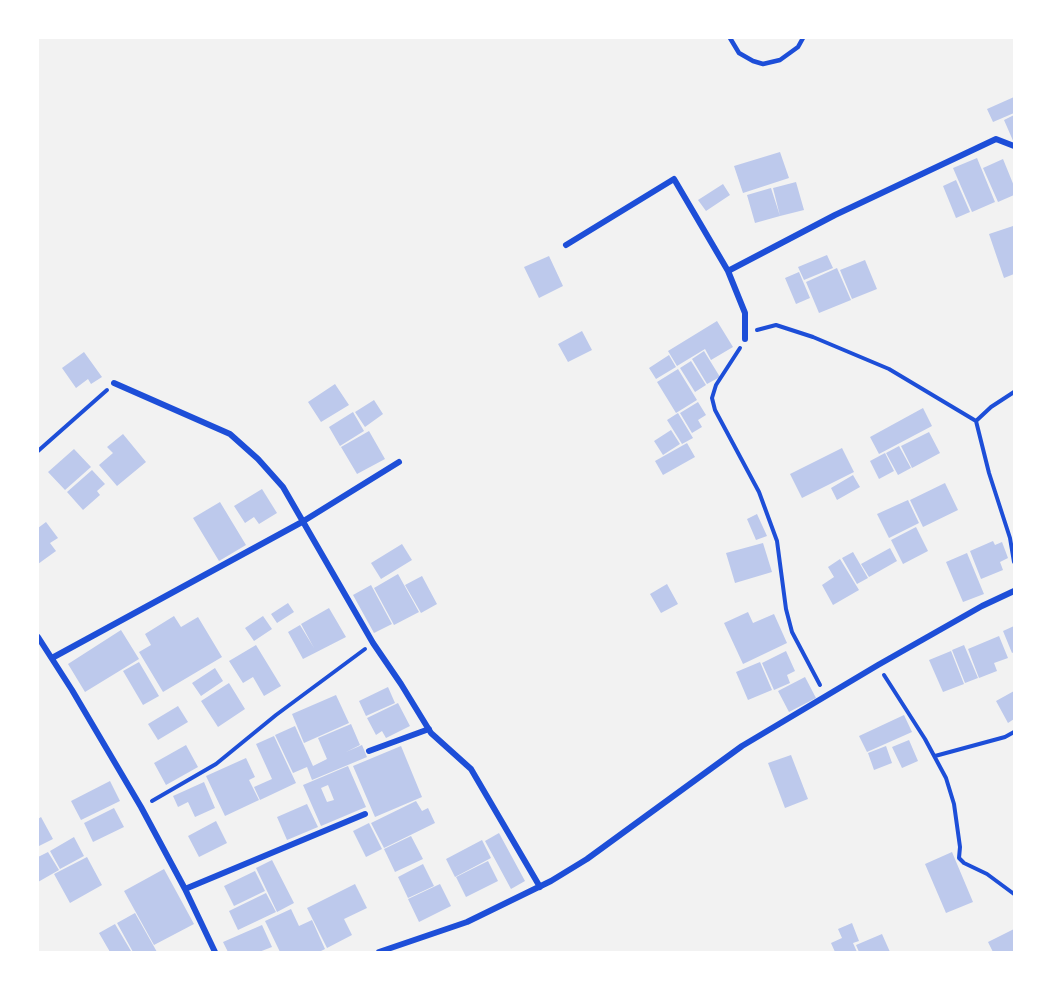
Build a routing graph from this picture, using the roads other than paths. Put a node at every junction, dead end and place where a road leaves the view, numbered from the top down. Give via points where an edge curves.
1 (730, 38) edge
2 (803, 38) edge
3 (1014, 146) edge
4 (566, 245) dead end
5 (728, 271) junction
6 (745, 339) road end
7 (114, 383) road end
8 (399, 462) dead end
9 (302, 522) junction
10 (1014, 591) edge
11 (38, 637) edge
12 (52, 658) junction
13 (429, 729) junction
14 (369, 751) dead end
15 (365, 814) dead end
16 (540, 887) junction
17 (185, 889) junction
18 (215, 952) edge
19 (379, 952) edge

1 - 2 lane via 739,53 763,64 791,53
3 - 5 street via 996,139
4 - 5 street via 674,179
5 - 6 street via 745,313
7 - 9 street via 230,434 283,486
8 - 9 street
9 - 12 street
9 - 13 street
10 - 16 street via 878,665 742,746 587,859
11 - 12 street
12 - 17 street
13 - 14 street
13 - 16 street via 471,769
15 - 17 street
16 - 19 street via 467,922
17 - 18 street

